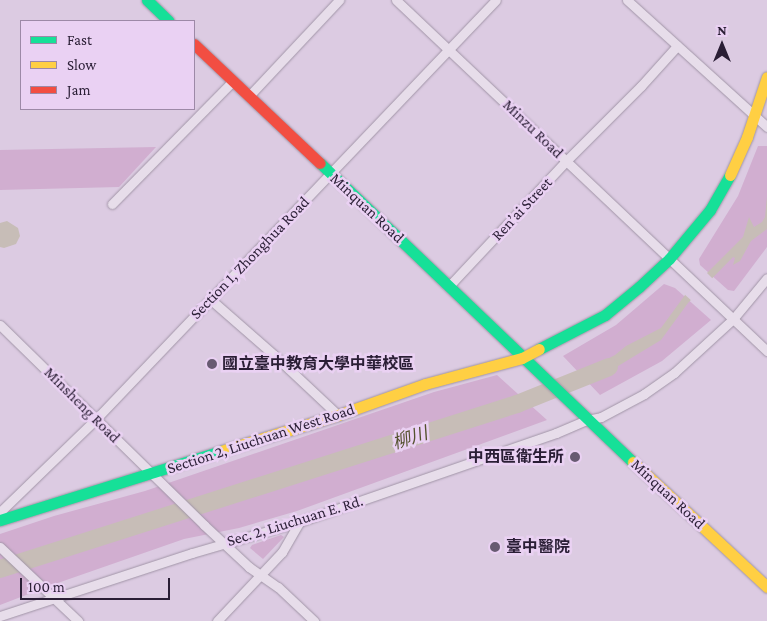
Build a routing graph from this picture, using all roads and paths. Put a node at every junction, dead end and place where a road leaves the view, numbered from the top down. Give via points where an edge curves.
1 (147, 0) edge
2 (339, 0) edge
3 (396, 0) edge
4 (496, 0) edge
5 (628, 0) edge
6 (168, 20) edge
7 (195, 45) edge
8 (677, 46) junction
9 (448, 50) junction
10 (767, 77) edge
11 (233, 81) junction
12 (249, 96) junction
13 (754, 116) junction
14 (767, 127) edge
15 (566, 161) junction
16 (330, 174) junction
17 (112, 204) dead end
18 (669, 259) junction
19 (767, 278) edge
20 (450, 285) junction
21 (210, 299) junction
22 (733, 318) junction
23 (0, 325) edge
24 (767, 352) edge
25 (522, 358) junction
26 (338, 415) junction
27 (96, 419) junction
28 (587, 420) junction
29 (151, 473) junction
30 (0, 512) edge
31 (0, 520) edge
32 (299, 522) junction
33 (225, 543) junction
34 (1, 548) edge
35 (262, 574) junction
36 (767, 587) edge
37 (53, 598) junction
38 (0, 616) edge
39 (78, 621) edge
40 (217, 621) edge
41 (314, 621) edge

1 - 6 street
2 - 12 street
3 - 9 street, Minzu Road
4 - 9 street, Section 1, Zhonghua Road
5 - 8 street
7 - 11 street, Minquan Road
8 - 13 street
8 - 15 street, Ren’ai Street
9 - 15 street, Minzu Road
9 - 16 street, Section 1, Zhonghua Road
10 - 13 street, Section 2, Liuchuan West Road
11 - 12 street, Minquan Road
11 - 17 street
12 - 16 street, Minquan Road
13 - 14 street
13 - 18 street, Section 2, Liuchuan West Road via 725,186 710,210
15 - 18 street, Minzu Road
15 - 20 street, Ren’ai Street
16 - 20 street, Minquan Road
16 - 21 street, Section 1, Zhonghua Road
18 - 22 street, Minzu Road
18 - 25 street, Section 2, Liuchuan West Road via 604,315
19 - 22 street, Sec. 2, Liuchuan E. Rd.
20 - 25 street, Minquan Road
21 - 26 street
21 - 27 street, Section 1, Zhonghua Road
22 - 24 street
22 - 28 street, Sec. 2, Liuchuan E. Rd. via 674,373 612,412
23 - 27 street, Minsheng Road
25 - 26 street, Section 2, Liuchuan West Road via 426,384
25 - 28 street, Minquan Road
26 - 29 street, Section 2, Liuchuan West Road
27 - 29 street, Minsheng Road
27 - 30 street, Section 1, Zhonghua Road
28 - 32 street, Sec. 2, Liuchuan E. Rd.
28 - 36 street, Minquan Road
29 - 31 street, Section 2, Liuchuan West Road
29 - 33 street, Minsheng Road
32 - 33 street, Sec. 2, Liuchuan E. Rd.
32 - 35 street via 282,552
33 - 35 street via 249,567
33 - 37 street, Sec. 2, Liuchuan E. Rd.
34 - 37 street
35 - 40 street
35 - 41 street
37 - 38 street, Sec. 2, Liuchuan E. Rd.
37 - 39 street

